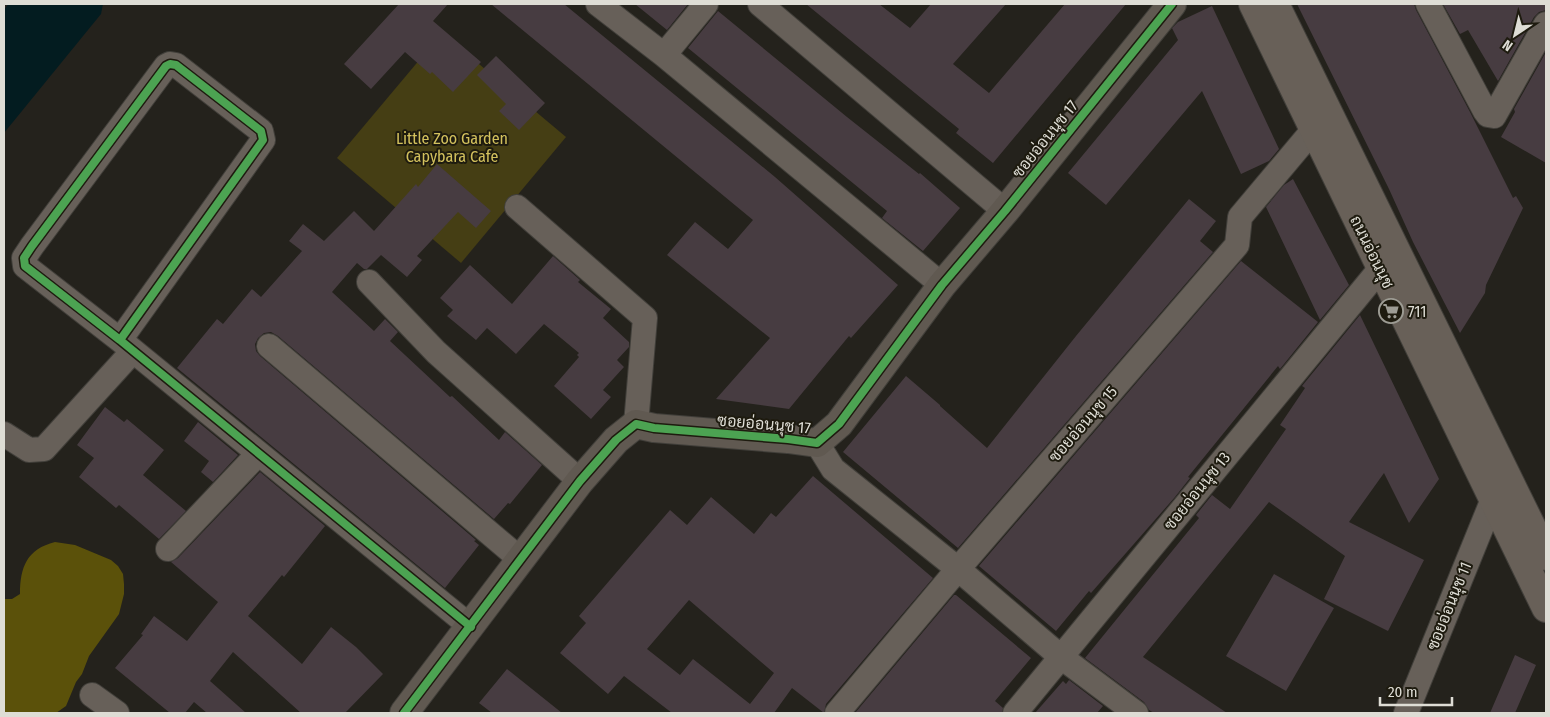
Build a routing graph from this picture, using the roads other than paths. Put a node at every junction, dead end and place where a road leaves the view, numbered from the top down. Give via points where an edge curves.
1 (598, 4) edge
2 (706, 4) edge
3 (760, 4) edge
4 (1172, 4) edge
5 (1253, 4) edge
6 (1276, 4) edge
7 (1428, 4) edge
8 (1546, 24) edge
9 (664, 56) junction
10 (1314, 129) junction
11 (517, 207) dead end
12 (1005, 211) junction
13 (1380, 269) junction
14 (368, 282) dead end
15 (942, 285) junction
16 (126, 346) junction
17 (269, 346) dead end
18 (636, 424) junction
19 (4, 434) edge
20 (817, 443) junction
21 (258, 454) junction
22 (580, 481) junction
23 (1492, 499) junction
24 (168, 549) dead end
25 (1546, 556) edge
26 (520, 560) junction
27 (958, 569) junction
28 (1546, 608) edge
29 (471, 627) junction
30 (1060, 657) junction
31 (92, 695) dead end
32 (117, 713) edge
33 (404, 713) edge
34 (838, 713) edge
35 (1015, 713) edge
36 (1136, 713) edge
37 (1406, 713) edge

1 - 9 street
2 - 9 street
3 - 12 street
4 - 12 street, ซอยอ่อนนุช 17
5 - 10 main road, ถนนอ่อนนุช
6 - 25 main road, ถนนอ่อนนุช
7 - 8 street via 1488,115 1494,116
9 - 15 street
10 - 13 main road, ถนนอ่อนนุช
10 - 27 street, ซอยอ่อนนุช 15 via 1240,217 1237,245
11 - 18 street via 645,318
12 - 15 street, ซอยอ่อนนุช 17
13 - 23 main road, ถนนอ่อนนุช
13 - 30 street, ซอยอ่อนนุช 13
14 - 22 street via 436,352
15 - 20 street, ซอยอ่อนนุช 17 via 839,424
16 - 16 street via 25,266 24,258 166,66 176,65 261,131 263,140
16 - 19 street via 44,449 29,450
16 - 21 street
17 - 26 street
18 - 20 street, ซอยอ่อนนุช 17
18 - 22 street via 616,440
20 - 27 street via 834,469
21 - 24 street
21 - 29 street
22 - 26 street
23 - 28 main road, ถนนอ่อนนุช
23 - 37 street, ซอยอ่อนนุช 11
26 - 29 street
27 - 30 street
27 - 34 street, ซอยอ่อนนุช 15
29 - 33 street
30 - 35 street, ซอยอ่อนนุช 13
30 - 36 street
31 - 32 street

